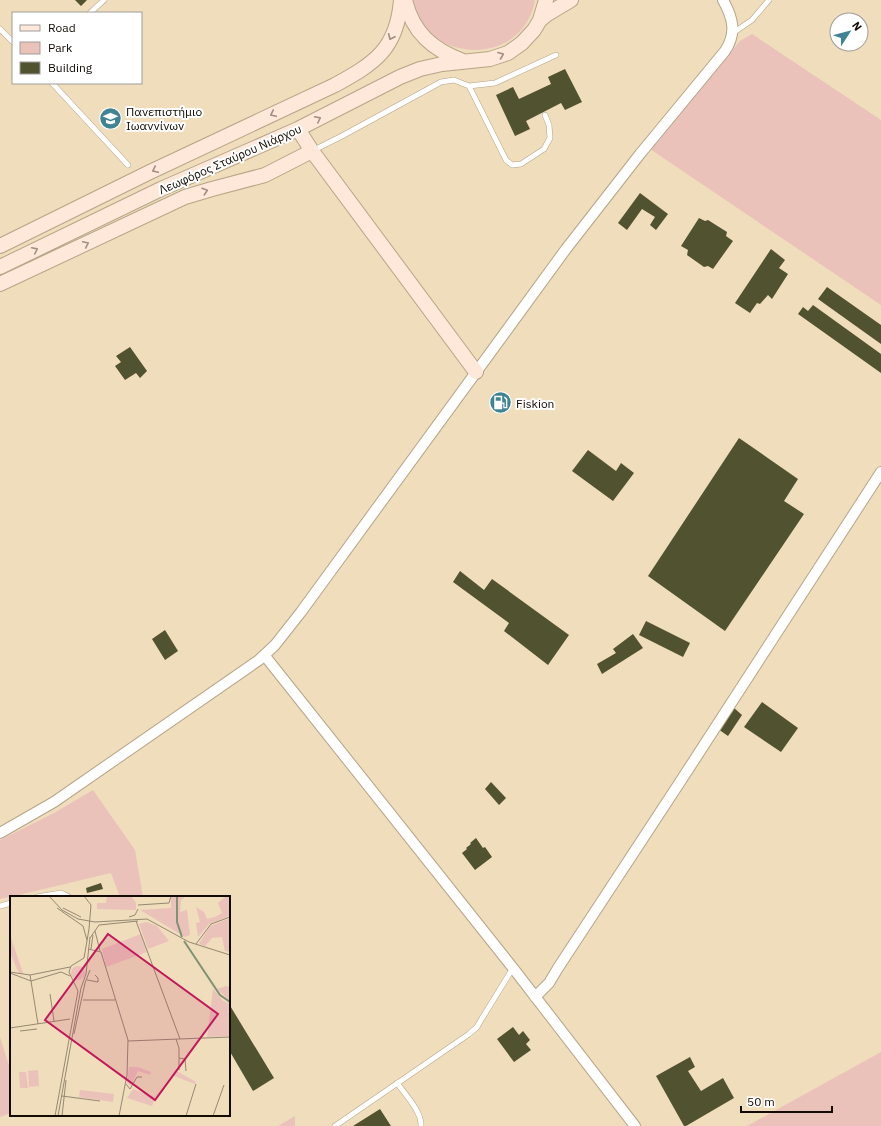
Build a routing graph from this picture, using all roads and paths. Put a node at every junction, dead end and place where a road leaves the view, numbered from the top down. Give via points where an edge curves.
1 (104, 0) edge
2 (401, 0) edge
3 (405, 0) edge
4 (546, 0) edge
5 (571, 0) edge
6 (723, 0) edge
7 (769, 0) edge
8 (91, 12) edge
9 (540, 20) junction
10 (0, 29) edge
11 (732, 33) junction
12 (12, 41) edge
13 (556, 55) dead end
14 (463, 61) junction
15 (53, 84) edge
16 (469, 86) junction
17 (545, 115) dead end
18 (298, 129) junction
19 (312, 150) junction
20 (128, 165) dead end
21 (0, 246) edge
22 (0, 267) edge
23 (0, 284) edge
24 (476, 372) junction
25 (881, 472) edge
26 (265, 656) junction
27 (0, 832) edge
28 (43, 896) edge
29 (67, 896) edge
30 (10, 903) edge
31 (0, 906) edge
32 (513, 968) junction
33 (535, 997) junction
34 (397, 1083) junction
35 (335, 1126) edge
36 (421, 1126) edge
37 (635, 1126) edge

1 - 8 lane
2 -> 21 main road, Λεωφόρος Σταύρου Νιάρχου via 397,24 385,49 355,74
3 - 14 main road, Λεωφόρος Σταύρου Νιάρχου via 412,22 422,35 446,54
4 - 9 main road, Λεωφόρος Σταύρου Νιάρχου
5 - 9 main road, Λεωφόρος Σταύρου Νιάρχου
6 - 11 street via 731,16
7 - 11 lane via 752,20
14 -> 9 main road, Λεωφόρος Σταύρου Νιάρχου via 490,59 508,53 529,36
10 - 12 lane
11 - 24 street via 729,44 720,58 599,206
13 - 16 lane via 495,83
18 -> 14 main road, Λεωφόρος Σταύρου Νιάρχου via 400,77 442,64
15 - 20 lane
16 - 17 lane via 506,160 512,165 521,164 544,149 550,138
16 - 19 lane via 454,80 441,82
18 - 19 main road
22 -> 18 main road, Λεωφόρος Σταύρου Νιάρχου via 161,189
23 -> 19 main road via 185,197 265,175
19 - 24 main road
24 - 26 street via 301,612
25 - 33 street via 549,983
26 - 27 street via 54,802
26 - 32 street
28 - 29 lane via 61,893
30 - 31 lane
32 - 33 street
32 - 34 lane via 481,1020 469,1034
33 - 37 street
34 - 35 lane
34 - 36 lane via 414,1107

